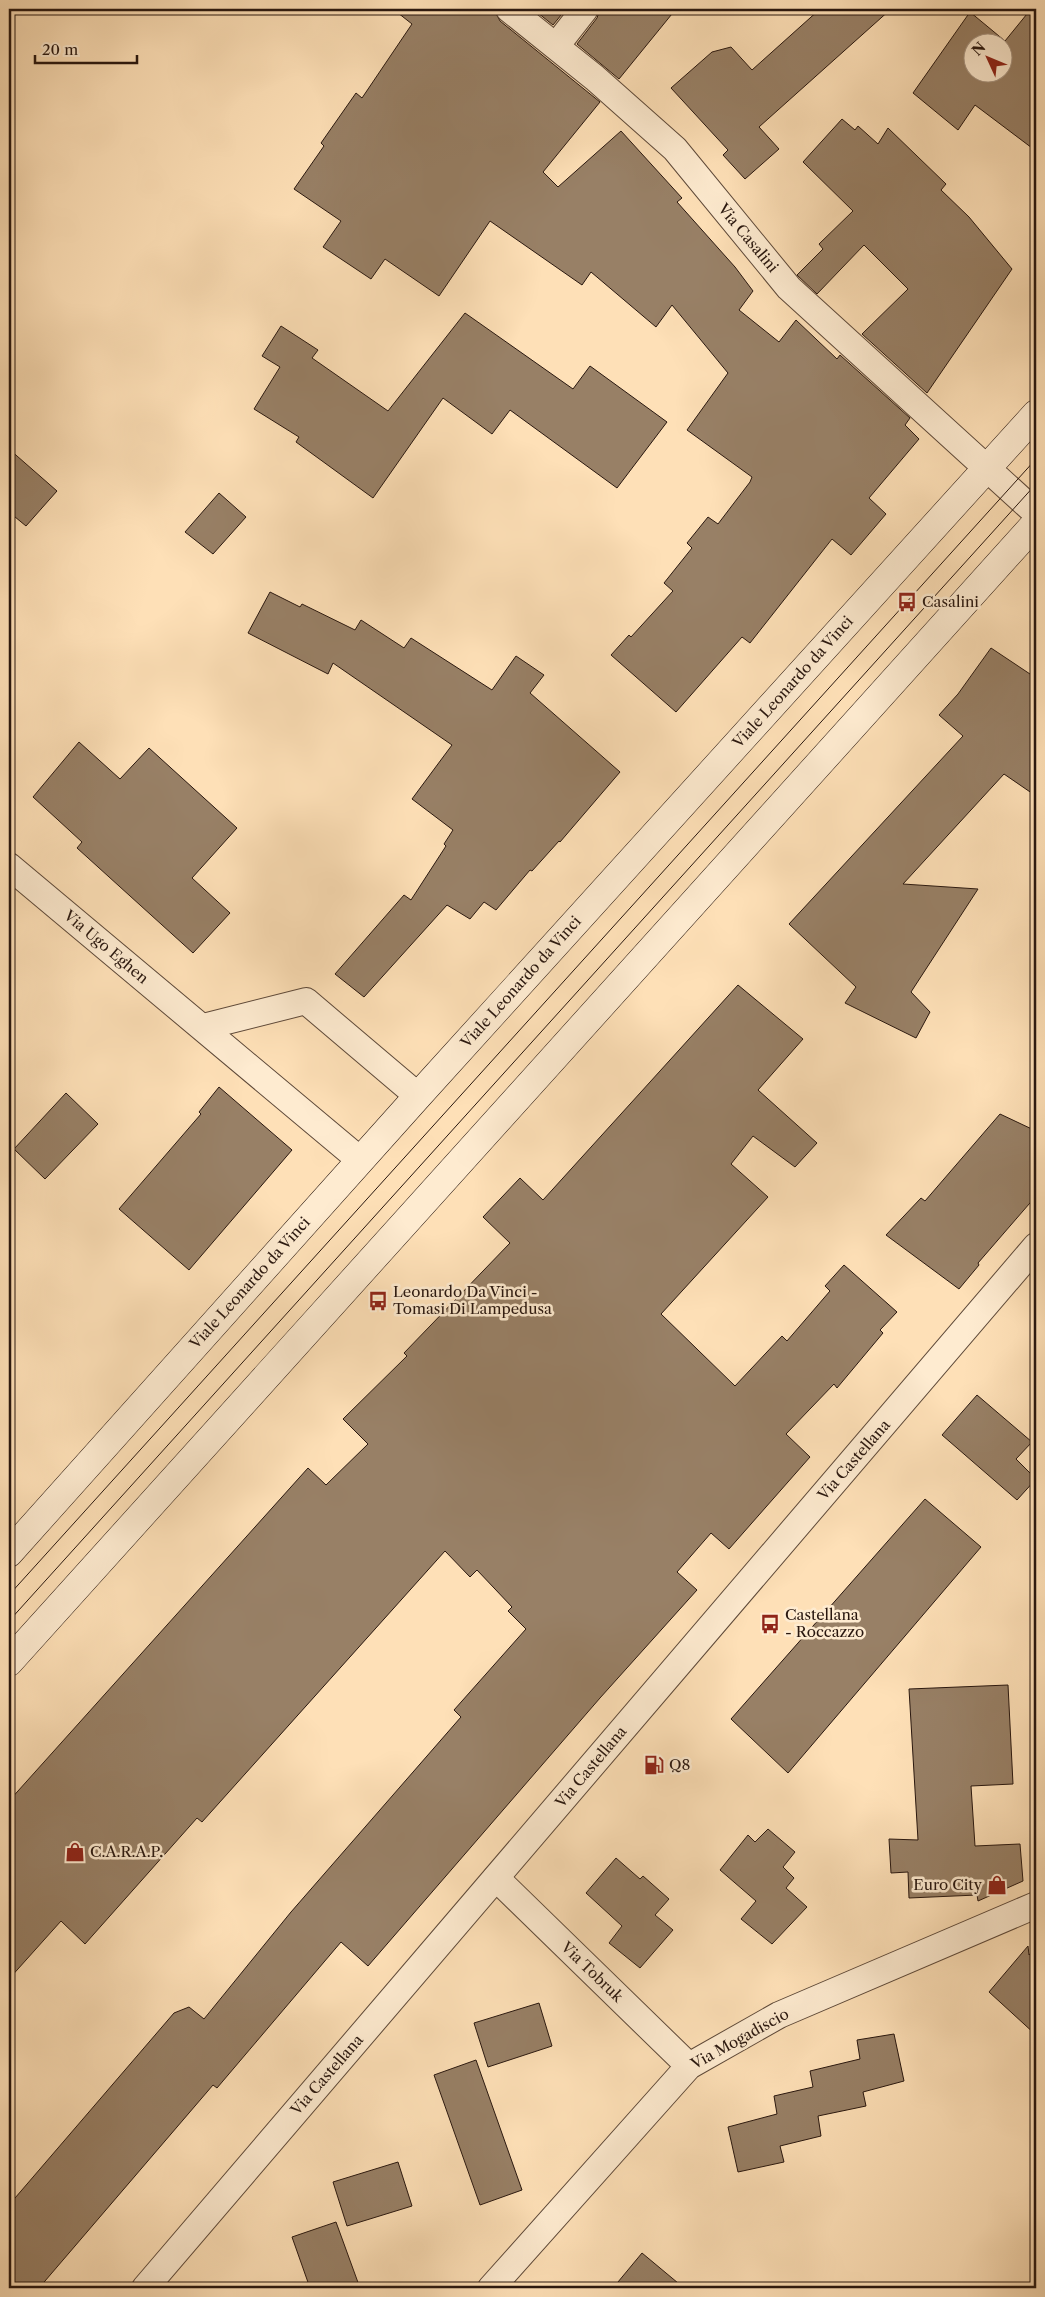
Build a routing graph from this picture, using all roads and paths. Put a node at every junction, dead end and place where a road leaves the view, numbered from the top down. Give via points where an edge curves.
1 (509, 9) edge
2 (585, 9) edge
3 (556, 46) junction
4 (1036, 414) edge
5 (988, 467) junction
6 (1036, 513) edge
7 (1036, 523) edge
8 (9, 866) edge
9 (203, 1027) junction
10 (418, 1096) junction
11 (360, 1160) junction
12 (1036, 1246) edge
13 (9, 1553) edge
14 (9, 1662) edge
15 (496, 1878) junction
16 (1036, 1905) edge
17 (689, 2066) junction
18 (145, 2288) edge
19 (491, 2288) edge

1 - 3 street, Via Casalini
2 - 3 street
3 - 5 street, Via Casalini via 675,149 789,288
4 - 5 street, Viale Leonardo da Vinci
5 - 6 street, Via Casalini
5 - 10 street, Viale Leonardo da Vinci
7 - 14 street
8 - 9 street, Via Ugo Eghen
9 - 10 street via 306,1001
9 - 11 street, Via Ugo Eghen
10 - 11 street, Viale Leonardo da Vinci
11 - 13 street, Viale Leonardo da Vinci
12 - 15 street, Via Castellana
15 - 17 street, Via Tobruk
15 - 18 street, Via Castellana
16 - 17 street, Via Mogadiscio via 779,2015
17 - 19 street, Via Mogadiscio

